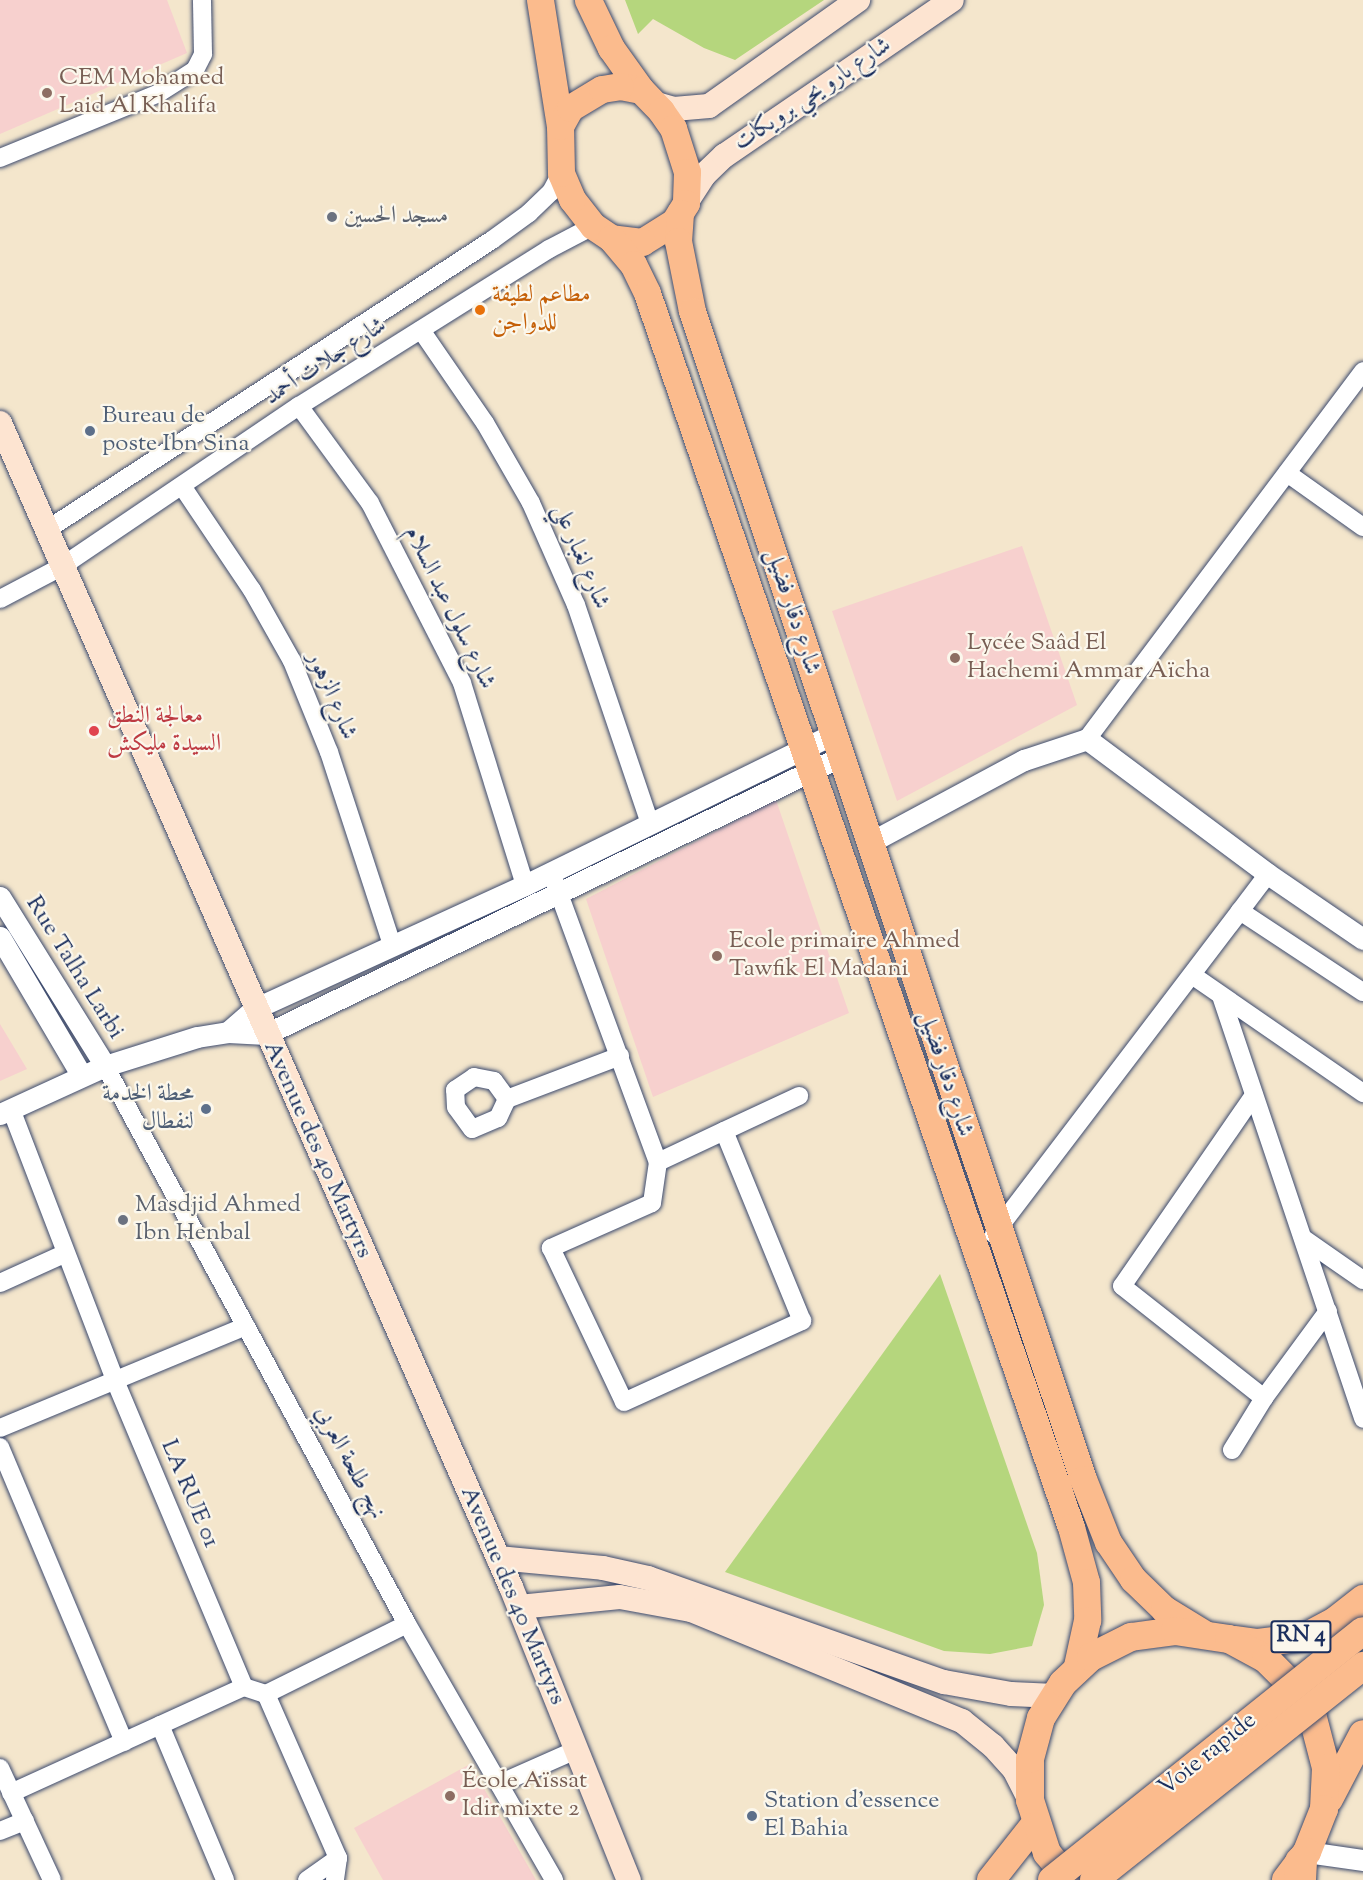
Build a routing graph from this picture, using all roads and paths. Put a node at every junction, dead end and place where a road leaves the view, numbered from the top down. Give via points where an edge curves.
1 (202, 0) edge
2 (540, 0) edge
3 (588, 0) edge
4 (858, 0) edge
5 (952, 0) edge
6 (647, 96) junction
7 (560, 126) junction
8 (0, 158) edge
9 (561, 173) junction
10 (683, 208) junction
11 (602, 232) junction
12 (421, 330) junction
13 (1363, 371) edge
14 (299, 406) junction
15 (0, 423) edge
16 (1287, 473) junction
17 (182, 486) junction
18 (1363, 527) edge
19 (45, 531) junction
20 (61, 567) junction
21 (0, 599) edge
22 (1087, 739) junction
23 (836, 745) junction
24 (807, 759) junction
25 (650, 824) junction
26 (869, 843) junction
27 (551, 872) junction
28 (1268, 874) junction
29 (525, 885) junction
30 (559, 894) junction
31 (0, 897) edge
32 (1240, 911) junction
33 (0, 937) edge
34 (1363, 939) edge
35 (392, 945) junction
36 (1192, 975) junction
37 (1363, 992) edge
38 (1221, 996) junction
39 (254, 1009) junction
40 (228, 1032) junction
41 (266, 1034) junction
42 (620, 1056) junction
43 (105, 1066) junction
44 (82, 1076) junction
45 (1363, 1093) edge
46 (1254, 1095) junction
47 (799, 1096) dead end
48 (507, 1099) dead end
49 (6, 1112) edge
50 (724, 1131) junction
51 (658, 1162) junction
52 (997, 1231) junction
53 (1304, 1239) junction
54 (66, 1253) junction
55 (979, 1254) junction
56 (1363, 1280) edge
57 (0, 1282) edge
58 (1328, 1311) junction
59 (246, 1326) junction
60 (115, 1380) junction
61 (1264, 1398) junction
62 (1363, 1419) edge
63 (0, 1428) edge
64 (0, 1447) edge
65 (1232, 1450) dead end
66 (498, 1558) junction
67 (1363, 1599) edge
68 (519, 1607) junction
69 (407, 1624) junction
70 (1363, 1631) edge
71 (1216, 1636) junction
72 (789, 1639) junction
73 (1363, 1666) edge
74 (1076, 1670) junction
75 (244, 1687) junction
76 (266, 1694) junction
77 (1055, 1696) junction
78 (160, 1725) junction
79 (1363, 1734) edge
80 (124, 1742) junction
81 (576, 1750) junction
82 (0, 1768) edge
83 (499, 1784) junction
84 (11, 1793) junction
85 (1324, 1809) junction
86 (1033, 1812) junction
87 (25, 1821) junction
88 (0, 1831) edge
89 (338, 1858) junction
90 (1363, 1860) edge
91 (1299, 1869) edge
92 (52, 1880) edge
93 (225, 1880) edge
94 (308, 1880) edge
95 (335, 1880) edge
96 (554, 1880) edge
97 (629, 1880) edge
98 (991, 1880) edge
99 (1052, 1880) edge
100 (1070, 1880) edge
101 (1094, 1880) edge

1 - 8 street via 203,54 195,70 159,93
2 - 7 main road
3 - 6 main road via 611,48
4 - 6 main road, شارع بارو يحي برويكات via 709,106 674,109
5 - 10 main road, شارع بارو يحي برويكات via 724,156 704,175
6 - 7 main road via 620,86 602,89 570,108
6 - 10 main road via 673,128 682,150 687,172
7 - 9 main road
9 - 11 main road via 572,199
9 - 19 street, شارع جلات أحمد via 551,192 492,240
10 - 11 main road via 659,234 642,242
10 - 23 main road, شارع دقار فضيل via 682,270 692,311
11 - 12 street, شارع جلات أحمد via 549,249
11 - 24 main road, شارع دقار فضيل via 633,264 647,293
12 - 14 street, شارع جلات أحمد
12 - 25 street, شارع لغبار علي via 485,423 531,503 576,605
13 - 16 street
14 - 17 street, شارع جلات أحمد
14 - 29 street, شارع سلول عبد السلام via 370,503 462,683
15 - 19 main road, Avenue des 40 Martyrs
16 - 18 street
16 - 22 street
17 - 20 street, شارع جلات أحمد
17 - 35 street, شارع الزهور via 252,590 292,661 329,752
19 - 20 main road, Avenue des 40 Martyrs
20 - 21 street, شارع جلات أحمد
20 - 39 main road, Avenue des 40 Martyrs
22 - 26 street via 1024,760
22 - 28 street
23 - 24 street
23 - 26 main road, شارع دقار فضيل
24 - 25 street
24 - 30 street
24 - 55 main road, شارع دقار فضيل
25 - 27 street
26 - 52 main road, شارع دقار فضيل
27 - 29 street
27 - 30 street
28 - 32 street
28 - 34 street
29 - 35 street
30 - 41 street
30 - 42 street
31 - 43 street, Rue Talha Larbi
32 - 36 street
32 - 37 street
33 - 44 street
35 - 39 street
36 - 38 street
36 - 52 street
38 - 45 street
38 - 46 street
39 - 40 street
39 - 41 main road, Avenue des 40 Martyrs
40 - 41 street
40 - 43 street via 196,1037
41 - 66 main road, Avenue des 40 Martyrs
42 - 48 street
42 - 51 street
43 - 44 street
43 - 59 street, نهج طلحة العربي
44 - 49 street
46 - 53 street
46 - 61 street via 1122,1286
47 - 50 street
49 - 54 street, LA RUE 01
50 - 51 street
50 - 51 street via 802,1321 624,1402 551,1248 652,1203
52 - 55 street
52 - 71 main road, شارع دقار فضيل via 1108,1542 1133,1579 1156,1601
53 - 56 street
53 - 58 street
54 - 57 street
54 - 60 street, LA RUE 01
55 - 74 main road, شارع دقار فضيل via 1086,1582 1087,1620
58 - 61 street
58 - 62 street
59 - 60 street
59 - 69 street, نهج طلحة العربي
60 - 63 street
60 - 75 street, LA RUE 01
61 - 65 street
64 - 80 street
66 - 68 main road, Avenue des 40 Martyrs
66 - 72 main road via 603,1568 648,1578
67 - 71 highway, RN 4 via 1335,1621 1305,1636 1258,1643
68 - 72 main road via 591,1598 653,1600
68 - 81 main road, Avenue des 40 Martyrs
69 - 76 street
69 - 83 street, نهج طلحة العربي
70 - 99 highway, Voie rapide, bridge
71 - 74 highway via 1152,1632 1131,1637 1091,1657
71 - 85 highway via 1266,1659 1296,1689 1313,1718 1326,1768
72 - 77 main road via 953,1684 1011,1694
72 - 86 main road via 962,1721 1014,1769
73 - 101 highway, Voie rapide, bridge
74 - 77 highway
75 - 76 street
75 - 78 street
76 - 89 street
77 - 86 highway via 1041,1718 1030,1758
78 - 80 street
78 - 93 street
79 - 85 highway
80 - 84 street
81 - 83 street
81 - 97 main road, Avenue des 40 Martyrs
82 - 84 street
83 - 96 street, نهج طلحة العربي
84 - 87 street
85 - 91 highway
86 - 98 highway
86 - 100 highway via 1047,1853
87 - 88 street
87 - 92 street
89 - 94 street
89 - 95 street
90 - 91 street

